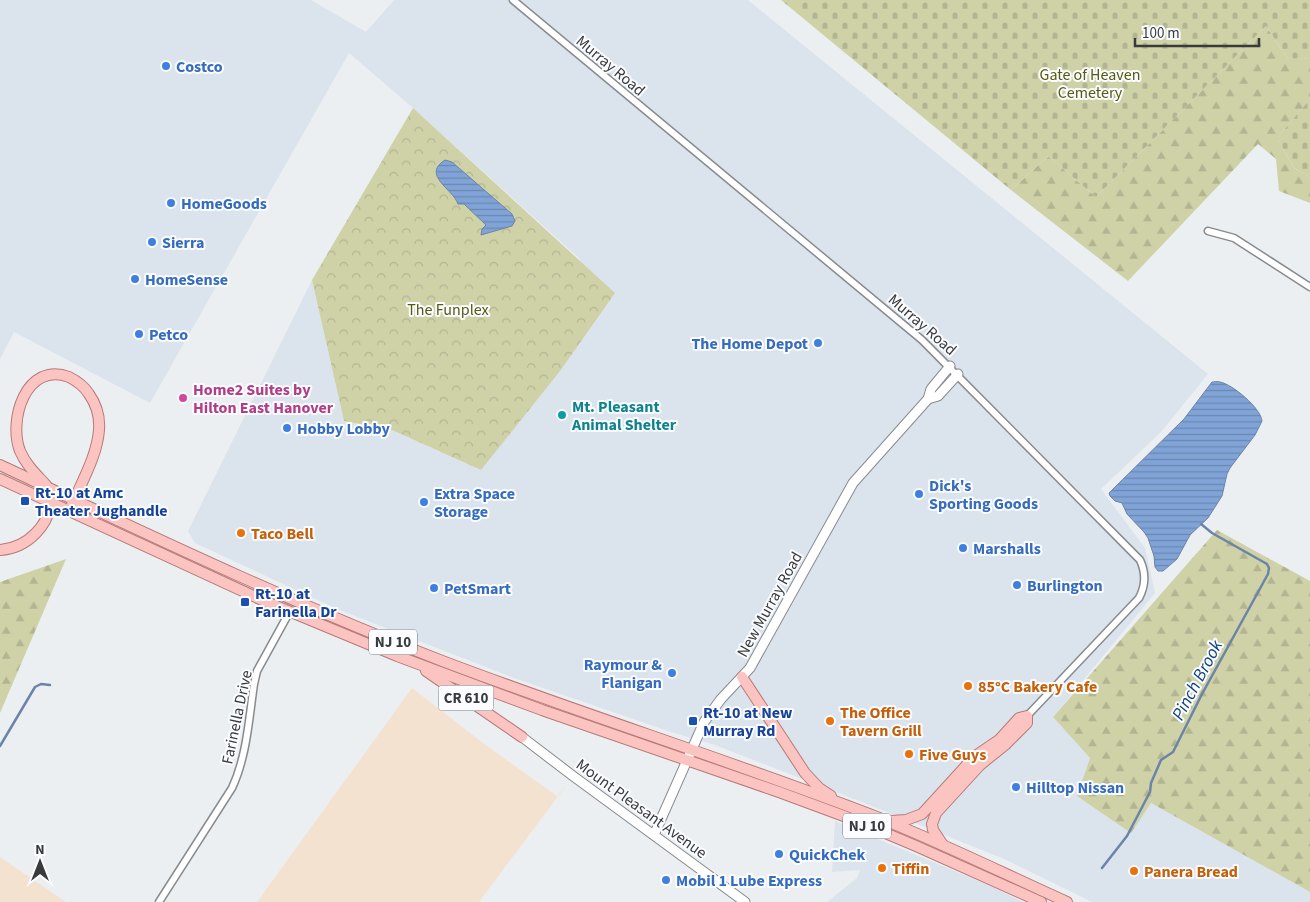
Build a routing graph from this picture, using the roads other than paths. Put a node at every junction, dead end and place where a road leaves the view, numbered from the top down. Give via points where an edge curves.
1 (513, 0) edge
2 (1208, 231) dead end
3 (1310, 287) edge
4 (950, 366) junction
5 (958, 374) junction
6 (928, 399) junction
7 (0, 465) edge
8 (0, 479) edge
9 (49, 488) junction
10 (74, 500) junction
11 (52, 503) junction
12 (69, 510) junction
13 (0, 550) edge
14 (290, 611) junction
15 (410, 660) junction
16 (742, 677) junction
17 (1027, 716) junction
18 (522, 737) joint
19 (692, 750) junction
20 (688, 760) junction
21 (851, 808) junction
22 (884, 820) junction
23 (654, 835) junction
24 (944, 845) junction
25 (159, 902) edge
26 (745, 902) edge
27 (1041, 902) edge
28 (1067, 902) edge

1 - 4 street, Murray Road
2 - 3 street via 1234,238
4 - 5 street, Murray Road
4 - 6 street, New Murray Road via 930,389
5 - 6 street, New Murray Road via 938,396
5 - 17 street, Murray Road via 1137,556 1144,570 1139,598
6 - 16 street, New Murray Road via 853,483
7 - 9 main road, NJ 10
8 - 11 main road, NJ 10
9 - 10 main road, NJ 10
9 - 10 main road via 21,452 16,436 16,419 27,390 41,379 59,375 75,380 88,391 99,422 94,454
9 - 11 main road
10 - 12 main road
10 - 19 main road, NJ 10 via 227,572 389,640
11 - 12 main road, NJ 10
11 - 13 main road via 34,536 17,547
12 - 14 main road, NJ 10
14 - 15 main road, NJ 10
14 - 25 street, Farinella Drive via 257,672 242,762 232,788
15 - 18 main road, CR 610
15 - 20 main road, NJ 10
16 - 19 street, New Murray Road via 708,716
16 - 21 main road via 812,782
17 - 22 main road via 1019,718 999,740 974,757 922,814 906,820
17 - 24 main road via 1027,723 980,765 936,813 933,830
18 - 23 street, Mount Pleasant Avenue / CR 610
19 - 20 street, New Murray Road
19 - 21 main road, NJ 10
20 - 23 street, New Murray Road
20 - 27 main road, NJ 10 via 852,819
21 - 22 main road, NJ 10
22 - 24 main road, NJ 10
23 - 26 street, Mount Pleasant Avenue / CR 610
24 - 28 main road, NJ 10

